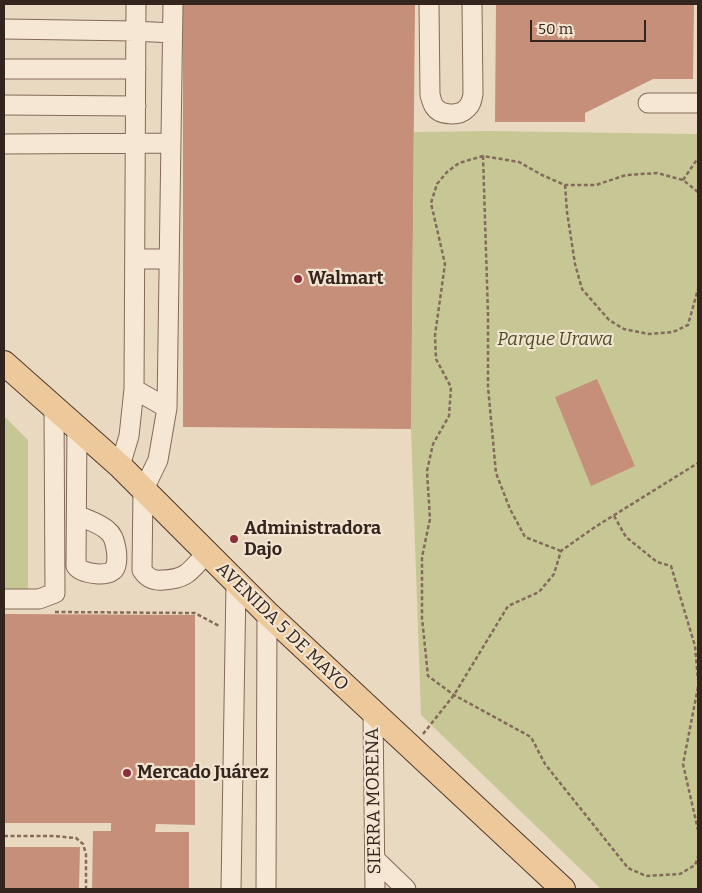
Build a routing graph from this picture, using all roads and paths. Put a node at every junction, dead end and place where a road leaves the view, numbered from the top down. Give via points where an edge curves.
1 (136, 4) edge
2 (172, 4) edge
3 (429, 4) edge
4 (472, 4) edge
5 (4, 29) edge
6 (135, 31) junction
7 (172, 33) junction
8 (4, 69) edge
9 (136, 69) junction
10 (648, 102) dead end
11 (698, 102) edge
12 (4, 106) edge
13 (136, 106) junction
14 (170, 143) junction
15 (4, 144) edge
16 (136, 144) junction
17 (483, 156) junction
18 (698, 158) edge
19 (683, 180) junction
20 (565, 185) junction
21 (698, 192) edge
22 (135, 259) junction
23 (169, 259) junction
24 (698, 289) edge
25 (4, 363) edge
26 (134, 389) junction
27 (54, 407) junction
28 (167, 408) junction
29 (77, 426) junction
30 (698, 463) edge
31 (120, 466) junction
32 (144, 491) junction
33 (77, 515) dead end
34 (614, 515) junction
35 (561, 551) junction
36 (206, 554) junction
37 (236, 583) junction
38 (4, 599) edge
39 (52, 612) dead end
40 (267, 613) junction
41 (235, 635) junction
42 (698, 680) edge
43 (698, 687) edge
44 (454, 695) junction
45 (373, 714) junction
46 (412, 750) junction
47 (698, 830) edge
48 (4, 836) edge
49 (698, 857) edge
50 (375, 859) junction
51 (86, 889) edge
52 (231, 889) edge
53 (266, 889) edge
54 (375, 889) edge
55 (406, 889) edge
56 (563, 889) edge

1 - 6 street
2 - 7 street
3 - 4 street via 430,95 434,107 442,113 456,114 465,111 473,94
5 - 6 street
6 - 7 street
6 - 9 street
7 - 14 street
8 - 9 street
9 - 13 street
10 - 11 street
12 - 13 street
13 - 16 street
14 - 16 street
14 - 23 street
15 - 16 street
16 - 22 street
17 - 20 path via 520,162
17 - 35 path via 488,387 496,473 524,537
17 - 44 path via 459,163 447,172 437,184 431,203 445,264 435,335 436,359 452,387 448,416 433,444 427,471 430,519 422,557 422,618 428,676
18 - 19 path
19 - 20 path via 657,173 626,175 596,185
19 - 21 path
20 - 24 path via 575,264 582,289 609,320 624,329 649,334 673,332 688,325
22 - 23 street
22 - 26 street
23 - 28 street
25 - 27 main road, AVENIDA 5 DE MAYO
26 - 28 street
26 - 31 street via 129,436
27 - 29 main road, AVENIDA 5 DE MAYO
27 - 38 street via 54,593 39,599
28 - 32 street via 158,460
29 - 31 main road, AVENIDA 5 DE MAYO
29 - 33 street
30 - 34 path
31 - 32 main road, AVENIDA 5 DE MAYO
32 - 36 main road, AVENIDA 5 DE MAYO
32 - 36 street via 142,570 146,576 157,580 178,579
34 - 35 path
34 - 42 path via 626,537 657,562 671,566 695,646
35 - 44 path via 554,574 539,592 508,606
36 - 37 main road, AVENIDA 5 DE MAYO
37 - 40 main road, AVENIDA 5 DE MAYO
37 - 41 street
39 - 41 path via 195,613
40 - 45 main road, AVENIDA 5 DE MAYO
40 - 53 street
41 - 52 street
43 - 47 path via 683,764
44 - 46 path
44 - 49 path via 531,737 545,764 628,868 646,876 680,874 695,865
45 - 46 main road, AVENIDA 5 DE MAYO
45 - 50 street, SIERRA MORENA
46 - 56 main road, AVENIDA 5 DE MAYO
48 - 51 path via 76,838 86,854
50 - 54 street, SIERRA MORENA
50 - 55 street

